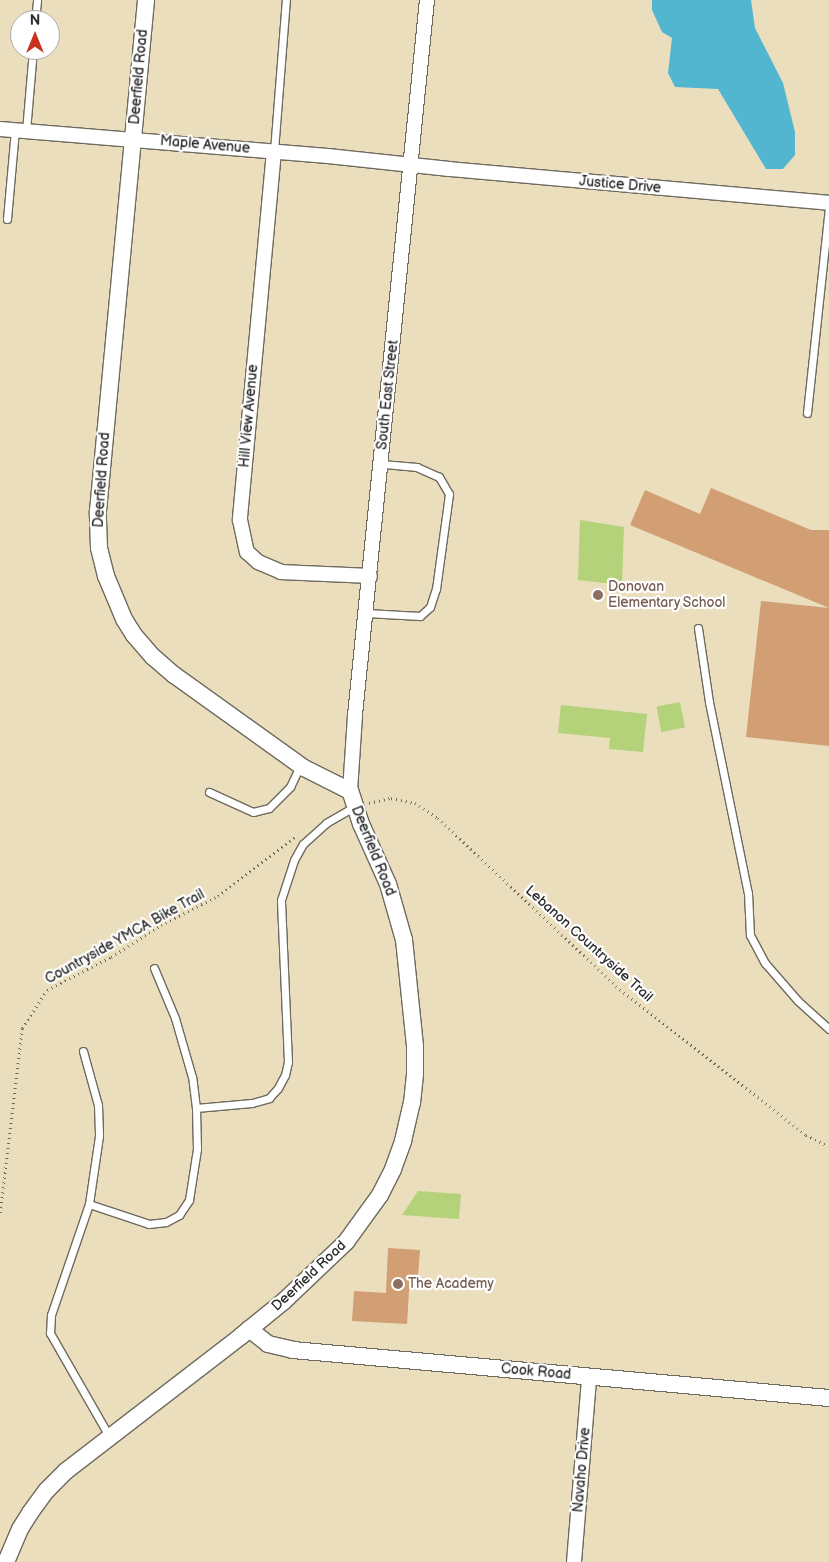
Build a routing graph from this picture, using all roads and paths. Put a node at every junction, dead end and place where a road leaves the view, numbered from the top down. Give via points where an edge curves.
1 (146, 0) edge
2 (286, 0) edge
3 (427, 0) edge
4 (32, 60) edge
5 (0, 129) edge
6 (21, 130) junction
7 (133, 139) junction
8 (274, 151) junction
9 (410, 165) junction
10 (829, 205) edge
11 (7, 219) dead end
12 (807, 413) dead end
13 (381, 464) junction
14 (370, 576) junction
15 (366, 613) junction
16 (698, 628) dead end
17 (300, 766) junction
18 (210, 792) dead end
19 (352, 798) junction
20 (298, 835) dead end
21 (154, 968) dead end
22 (829, 1028) edge
23 (84, 1051) dead end
24 (196, 1108) junction
25 (829, 1146) edge
26 (89, 1204) junction
27 (0, 1213) edge
28 (249, 1330) junction
29 (589, 1378) junction
30 (829, 1398) edge
31 (110, 1436) junction
32 (6, 1562) edge
33 (574, 1562) edge

1 - 7 street, Deerfield Road
2 - 8 lane
3 - 9 street, South East Street
4 - 6 lane
5 - 6 street, Maple Avenue
6 - 7 street, Maple Avenue
6 - 11 lane
7 - 8 street, Maple Avenue
7 - 17 street, Deerfield Road via 98,511 100,548 106,576 124,620 153,657 197,693
8 - 9 street, Maple Avenue
8 - 14 street, Hill View Avenue via 240,520 247,552 258,562 281,572
9 - 10 street, Justice Drive
9 - 13 street, South East Street
10 - 12 lane
13 - 14 street, South East Street
13 - 15 lane via 417,467 439,477 449,494 436,588 430,607 420,616
14 - 15 street, South East Street
15 - 19 street, South East Street
16 - 22 lane via 748,893 750,934 765,963 798,1001
17 - 18 lane via 290,786 269,808 252,812
17 - 19 street, Deerfield Road
19 - 24 lane via 303,844 286,883 281,920 288,1062 285,1075 269,1098 252,1104
19 - 25 path, Lebanon Countryside Trail via 392,798 415,803 438,818 616,986 806,1135
19 - 28 street, Deerfield Road via 388,884 404,940 415,1046 412,1104 393,1168 364,1219 326,1263
20 - 27 path, Countryside YMCA Bike Trail via 218,896 47,990 22,1028
21 - 24 lane via 185,1047
23 - 26 lane via 98,1105 99,1128
24 - 26 lane via 195,1175 189,1200 179,1215 166,1222 149,1224
26 - 31 lane via 51,1316 50,1333
28 - 29 street, Cook Road via 268,1344 293,1350
28 - 31 street, Deerfield Road
29 - 30 street, Cook Road
29 - 33 street, Navaho Drive
31 - 32 street, Deerfield Road via 46,1491 20,1529

